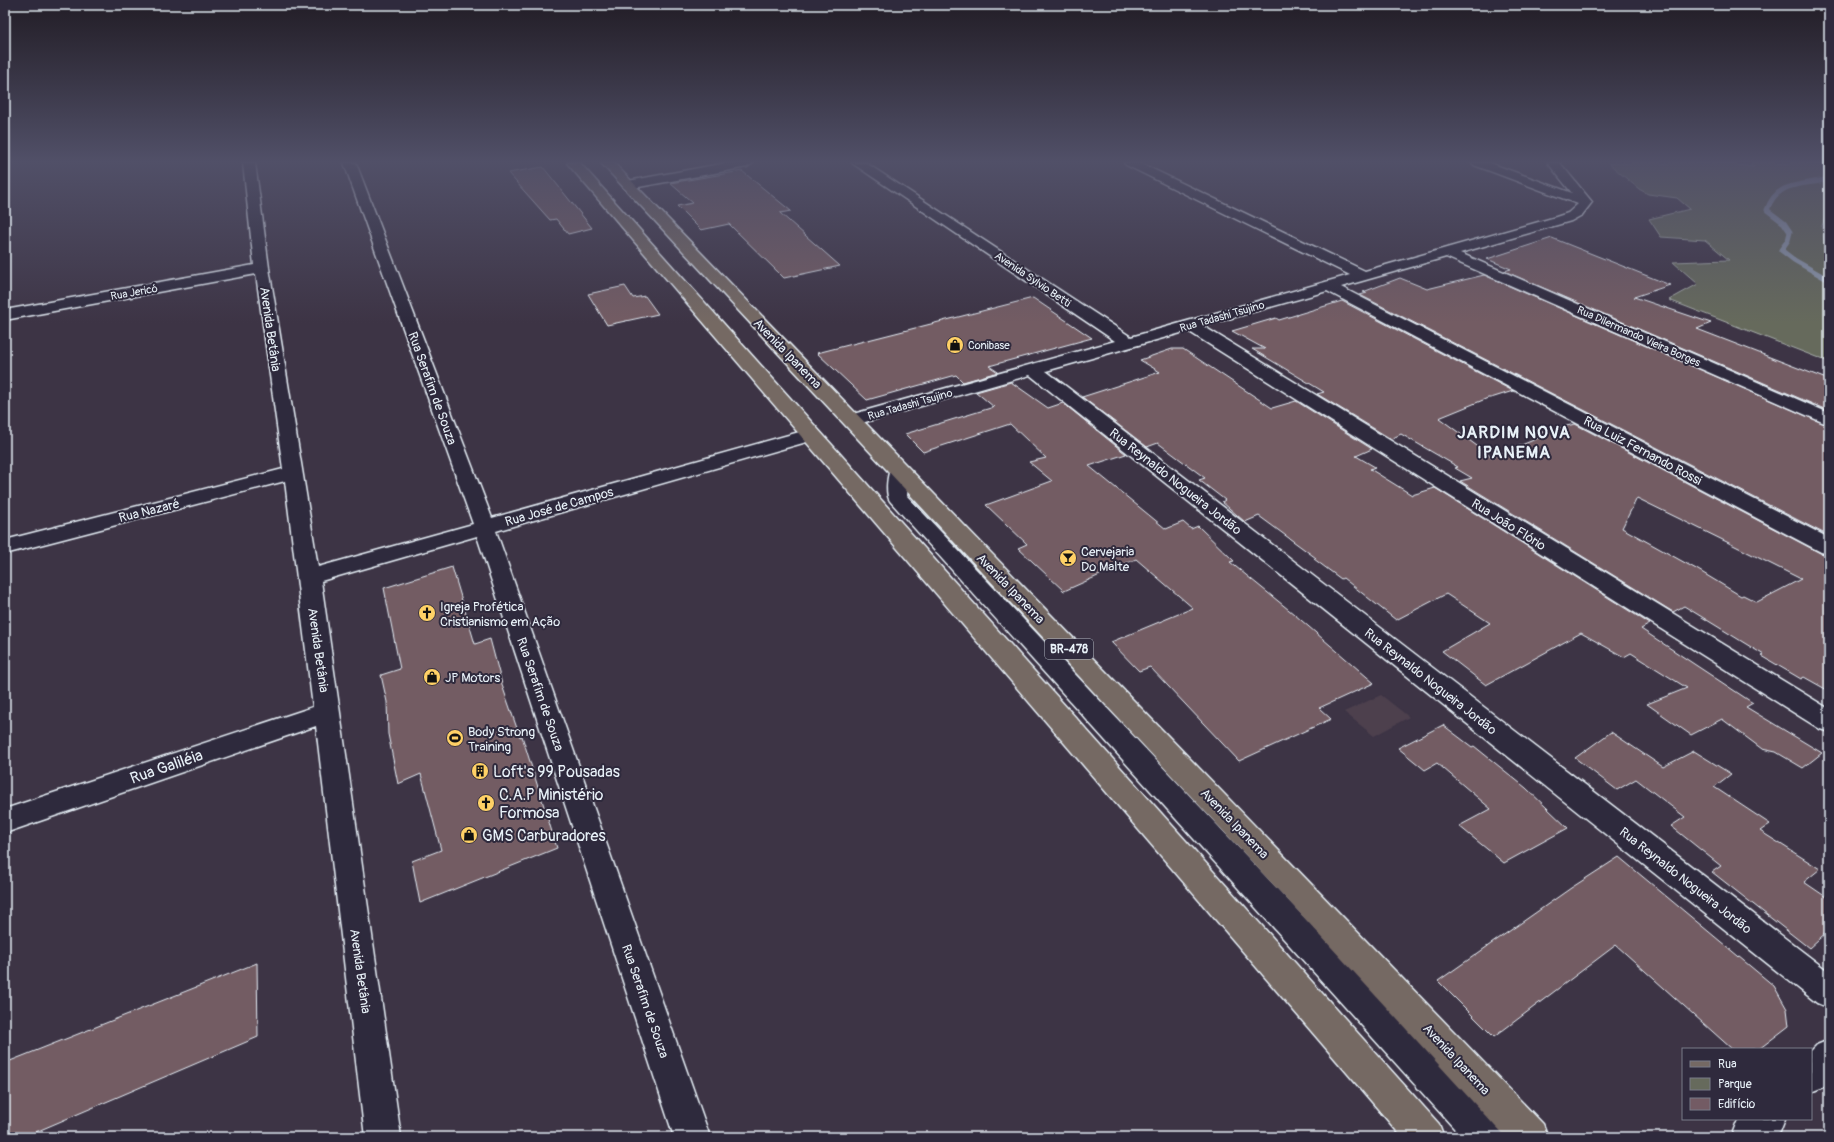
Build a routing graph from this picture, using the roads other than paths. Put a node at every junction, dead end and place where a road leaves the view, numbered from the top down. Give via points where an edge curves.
1 (256, 216) edge
2 (370, 216) edge
3 (619, 216) edge
4 (658, 216) edge
5 (938, 216) edge
6 (1240, 216) edge
7 (1571, 216) edge
8 (1448, 253) junction
9 (262, 268) junction
10 (1364, 276) junction
11 (1328, 286) junction
12 (5, 315) edge
13 (1190, 326) junction
14 (1128, 342) junction
15 (1033, 370) junction
16 (852, 420) junction
17 (1829, 420) edge
18 (810, 435) junction
19 (899, 470) junction
20 (292, 473) junction
21 (858, 489) junction
22 (484, 527) junction
23 (5, 547) edge
24 (1829, 547) edge
25 (309, 577) junction
26 (327, 712) junction
27 (1829, 722) edge
28 (5, 821) edge
29 (1829, 992) edge
30 (1829, 1057) edge
31 (1812, 1074) edge
32 (1766, 1120) edge
33 (383, 1137) edge
34 (692, 1137) edge
35 (1426, 1137) edge
36 (1445, 1137) edge
37 (1486, 1137) edge
38 (1530, 1137) edge
39 (1749, 1137) edge

1 - 9 street, Avenida Betânia
2 - 22 street, Rua Serafim de Souza
3 - 18 main road
4 - 16 main road, Avenida Ipanema / BR-478
5 - 14 street, Avenida Sylvio Betti
6 - 10 street
7 - 8 street, Rua Tadashi Tsujino
8 - 10 street, Rua Tadashi Tsujino
8 - 17 street, Rua Dilermando Vieira Borges
9 - 12 street, Rua Jericó
9 - 20 street, Avenida Betânia
10 - 11 street, Rua Tadashi Tsujino
11 - 13 street, Rua Tadashi Tsujino
11 - 24 street, Rua Luiz Fernando Rossi
13 - 14 street, Rua Tadashi Tsujino
13 - 27 street, Rua João Flório
14 - 15 street, Rua Tadashi Tsujino
15 - 16 street, Rua Tadashi Tsujino
15 - 29 street, Rua Reynaldo Nogueira Jordão
16 - 19 main road, Avenida Ipanema / BR-478
18 - 21 main road
18 - 22 street, Rua José de Campos
19 - 37 street via 897,497
19 - 38 main road, Avenida Ipanema / BR-478
20 - 23 street, Rua Nazaré
20 - 25 street, Avenida Betânia
21 - 35 main road
21 - 36 street via 881,504
22 - 25 street, Rua José de Campos
22 - 34 street, Rua Serafim de Souza
25 - 26 street, Avenida Betânia
26 - 28 street, Rua Galiléia
26 - 33 street, Avenida Betânia
30 - 31 street
32 - 39 street

